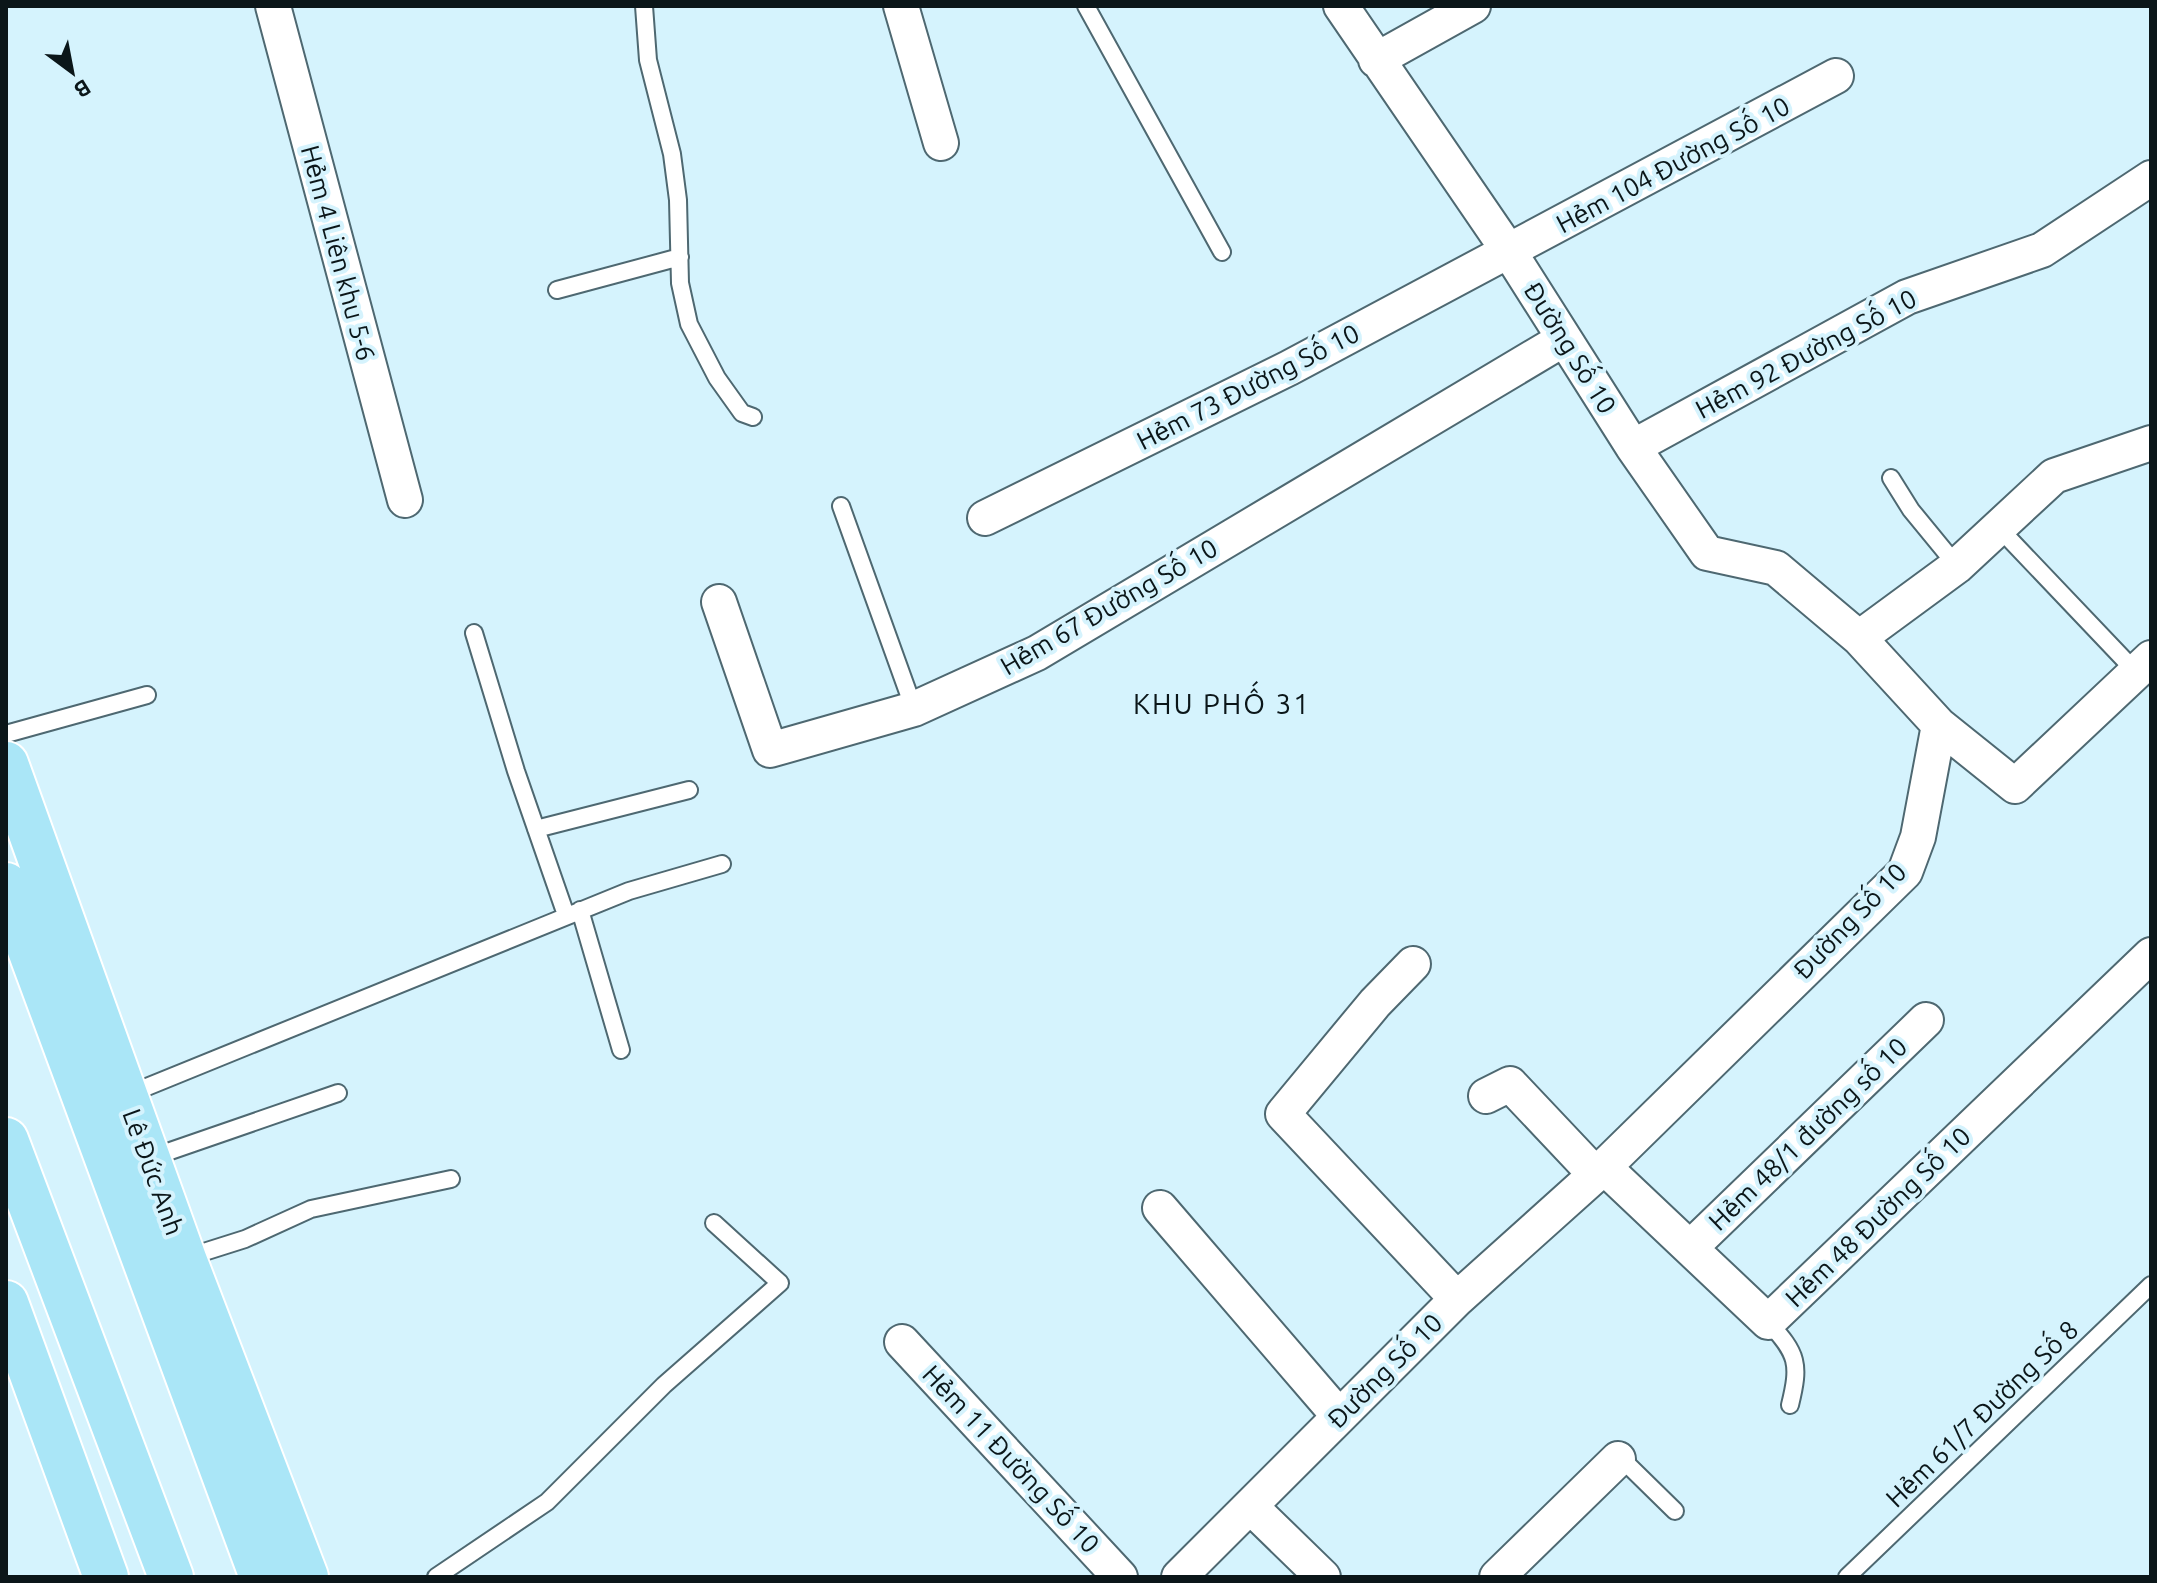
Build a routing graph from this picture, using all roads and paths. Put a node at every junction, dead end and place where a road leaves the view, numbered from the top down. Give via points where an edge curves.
1 (273, 6) edge
2 (644, 6) edge
3 (901, 6) edge
4 (1086, 6) edge
5 (1341, 6) edge
6 (1473, 6) edge
7 (1376, 60) junction
8 (1836, 76) dead end
9 (941, 143) dead end
10 (2151, 178) edge
11 (1222, 252) dead end
12 (1510, 253) junction
13 (680, 257) junction
14 (557, 290) dead end
15 (1564, 339) junction
16 (753, 417) dead end
17 (2151, 443) edge
18 (1633, 447) junction
19 (1891, 478) dead end
20 (405, 500) dead end
21 (841, 506) dead end
22 (985, 518) dead end
23 (1999, 528) junction
24 (1957, 566) junction
25 (719, 602) dead end
26 (474, 633) dead end
27 (1859, 638) junction
28 (2143, 665) edge
29 (147, 695) dead end
30 (914, 709) junction
31 (1939, 725) junction
32 (6, 734) edge
33 (6, 764) edge
34 (689, 790) dead end
35 (536, 829) junction
36 (722, 864) dead end
37 (6, 885) edge
38 (573, 913) junction
39 (2151, 955) edge
40 (1413, 964) dead end
41 (1926, 1020) dead end
42 (621, 1050) dead end
43 (338, 1093) dead end
44 (126, 1095) junction
45 (1486, 1096) dead end
46 (6, 1140) edge
47 (149, 1158) junction
48 (1600, 1171) junction
49 (451, 1179) dead end
50 (1160, 1208) dead end
51 (714, 1223) dead end
52 (1690, 1248) junction
53 (184, 1259) junction
54 (2151, 1285) edge
55 (1457, 1299) junction
56 (6, 1303) edge
57 (1768, 1322) junction
58 (902, 1342) dead end
59 (1790, 1405) dead end
60 (1339, 1416) junction
61 (1618, 1459) joint
62 (1250, 1506) junction
63 (1675, 1511) dead end
64 (106, 1577) edge
65 (171, 1577) edge
66 (262, 1577) edge
67 (306, 1577) edge
68 (436, 1577) edge
69 (1120, 1577) edge
70 (1179, 1577) edge
71 (1323, 1577) edge
72 (1497, 1577) edge
73 (1847, 1577) edge

1 - 20 street, Hẻm 4 Liên khu 5-6
2 - 13 lane via 648,60 672,154
3 - 9 street
4 - 11 lane
5 - 7 street, Đường Số 10
6 - 7 street
7 - 12 street, Đường Số 10
8 - 12 street, Hẻm 104 Đường Số 10
10 - 18 street, Hẻm 92 Đường Số 10 via 2042,250 1907,297
12 - 15 street, Đường Số 10
12 - 22 street, Hẻm 73 Đường Số 10
13 - 14 lane
13 - 16 lane via 689,324 725,389 742,413
15 - 18 street, Đường Số 10
15 - 30 street, Hẻm 67 Đường Số 10 via 1037,653
17 - 23 street via 2054,476
18 - 27 street, Đường Số 10 via 1707,553 1776,568
19 - 24 lane
21 - 30 lane
23 - 24 street
23 - 28 lane
24 - 27 street
25 - 30 street, Hẻm 67 Đường Số 10 via 770,750
26 - 35 lane
27 - 31 street, Đường Số 10
28 - 31 street via 2015,786
29 - 32 lane
31 - 48 street, Đường Số 10 via 1918,837 1905,872
33 - 44 highway, Lê Đức Anh
34 - 35 lane
35 - 38 lane
36 - 38 lane
37 - 66 highway, Lê Đức Anh
38 - 42 lane
38 - 44 lane
39 - 57 street, Hẻm 48 Đường Số 10
40 - 55 street via 1283,1114
41 - 52 street, Hẻm 48/1 đường số 10
43 - 47 lane
44 - 47 highway, Lê Đức Anh
45 - 48 street, Hẻm 48 Đường Số 10 via 1510,1084
46 - 65 highway
47 - 53 highway, Lê Đức Anh
48 - 52 street, Hẻm 48 Đường Số 10
48 - 55 street, Đường Số 10
49 - 53 lane via 311,1209
50 - 60 street
51 - 68 lane via 780,1283 664,1385 547,1502
52 - 57 street, Hẻm 48 Đường Số 10
53 - 67 highway, Lê Đức Anh
54 - 73 lane, Hẻm 61/7 Đường Số 8
55 - 60 street, Đường Số 10
56 - 64 highway
57 - 59 lane via 1786,1341 1798,1371
58 - 69 street, Hẻm 11 Đường Số 10
60 - 62 street, Đường Số 10
61 - 63 lane
61 - 72 street
62 - 70 street, Đường Số 10
62 - 71 street

